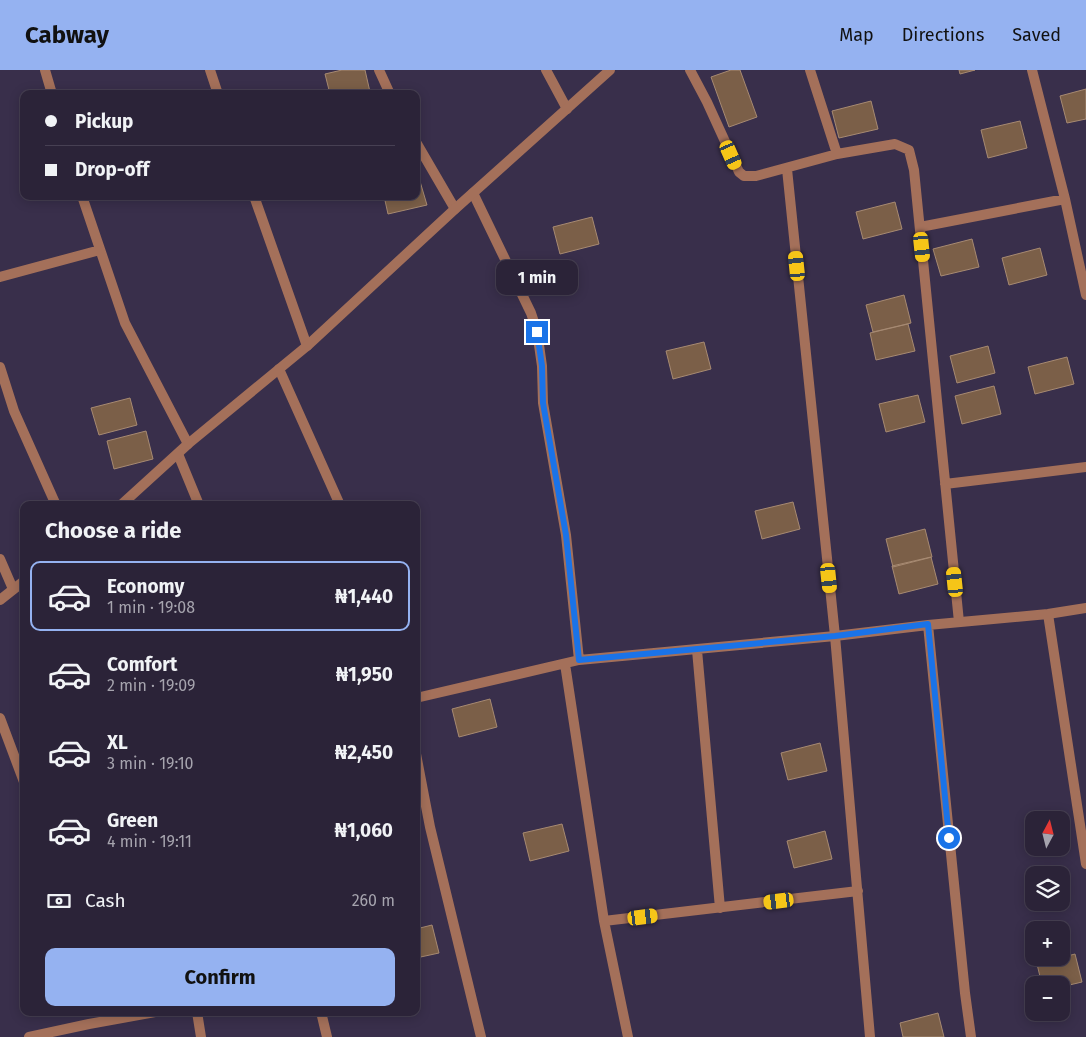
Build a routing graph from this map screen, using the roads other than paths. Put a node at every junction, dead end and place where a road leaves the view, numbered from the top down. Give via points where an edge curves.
1 (44, 70) edge
2 (210, 70) edge
3 (378, 70) edge
4 (546, 70) edge
5 (610, 70) edge
6 (690, 70) edge
7 (810, 70) edge
8 (1032, 70) edge
9 (51, 90) edge
10 (217, 90) edge
11 (388, 90) edge
12 (566, 109) junction
13 (420, 149) edge
14 (837, 154) junction
15 (787, 168) junction
16 (473, 193) junction
17 (1065, 199) junction
18 (83, 200) edge
19 (255, 200) edge
20 (455, 209) junction
21 (920, 227) junction
22 (100, 250) junction
23 (1082, 253) edge
24 (0, 277) edge
25 (1086, 295) edge
26 (307, 346) junction
27 (0, 366) edge
28 (279, 369) junction
29 (188, 444) junction
30 (178, 454) junction
31 (1086, 467) edge
32 (945, 484) junction
33 (54, 501) edge
34 (125, 501) edge
35 (197, 501) edge
36 (338, 501) edge
37 (0, 559) edge
38 (20, 585) edge
39 (13, 589) junction
40 (0, 600) edge
41 (1086, 608) edge
42 (1048, 614) junction
43 (959, 622) junction
44 (928, 624) junction
45 (835, 636) junction
46 (697, 650) junction
47 (579, 660) junction
48 (565, 664) junction
49 (420, 697) edge
50 (0, 718) edge
51 (20, 771) edge
52 (420, 775) edge
53 (1086, 864) edge
54 (858, 891) junction
55 (720, 908) junction
56 (604, 921) junction
57 (88, 1016) edge
58 (133, 1016) edge
59 (198, 1016) edge
60 (322, 1016) edge
61 (90, 1024) junction
62 (29, 1037) edge
63 (201, 1037) edge
64 (326, 1037) edge
65 (481, 1037) edge
66 (628, 1037) edge
67 (870, 1037) edge
68 (971, 1037) edge

1 - 9 street
2 - 10 street
3 - 11 street
4 - 12 street
5 - 12 street
6 - 15 street via 739,172 749,177
7 - 14 street
8 - 17 street
12 - 16 street
13 - 20 street
14 - 15 street
14 - 21 street via 895,144 909,150
15 - 45 street
16 - 20 street
16 - 47 street via 537,332 543,403 566,535
17 - 21 street
17 - 23 street
18 - 22 street
19 - 26 street
20 - 26 street
21 - 32 street
22 - 24 street
22 - 29 street via 124,323
23 - 25 street
26 - 28 street
27 - 33 street via 14,411
28 - 29 street
28 - 36 street
29 - 30 street
30 - 34 street
30 - 35 street
31 - 32 street
32 - 43 street
37 - 39 street
38 - 39 street
39 - 40 street
41 - 42 street
42 - 43 street
42 - 53 street
43 - 44 street
44 - 45 street
44 - 68 street
45 - 46 street
45 - 54 street
46 - 47 street
46 - 55 street
47 - 48 street
48 - 49 street
48 - 56 street
50 - 51 street
52 - 65 street
54 - 55 street
54 - 67 street
55 - 56 street
56 - 66 street
57 - 61 street
58 - 61 street
59 - 63 street
60 - 64 street
61 - 62 street

